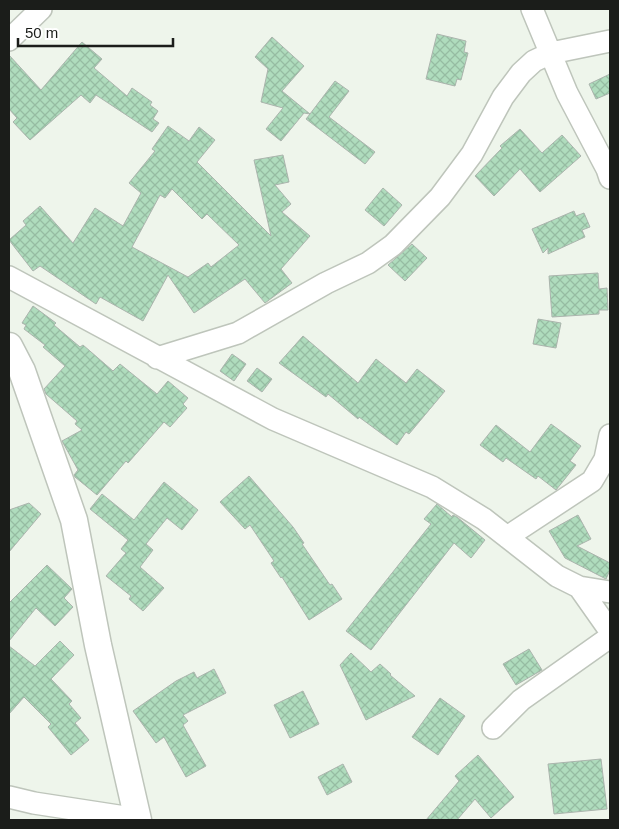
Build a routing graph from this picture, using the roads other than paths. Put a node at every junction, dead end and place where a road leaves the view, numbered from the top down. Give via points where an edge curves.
1 (40, 9) edge
2 (532, 9) edge
3 (9, 40) edge
4 (610, 41) edge
5 (552, 54) junction
6 (610, 178) edge
7 (9, 277) edge
8 (9, 346) edge
9 (158, 358) junction
10 (610, 435) edge
11 (507, 537) junction
12 (579, 587) junction
13 (610, 592) edge
14 (610, 631) edge
15 (610, 637) edge
16 (493, 728) dead end
17 (9, 797) edge
18 (138, 819) edge

1 - 3 street
2 - 5 street
4 - 5 street
5 - 6 street via 567,93
5 - 9 street via 534,61 521,73 503,97 472,154 440,197 393,245 368,263 238,332
7 - 9 street
8 - 18 street via 22,371 74,520 98,645
9 - 11 street via 273,419 432,487
10 - 11 street via 605,459 592,481
11 - 12 street via 557,576
12 - 13 street
12 - 14 street
15 - 16 street via 521,700
17 - 18 street

